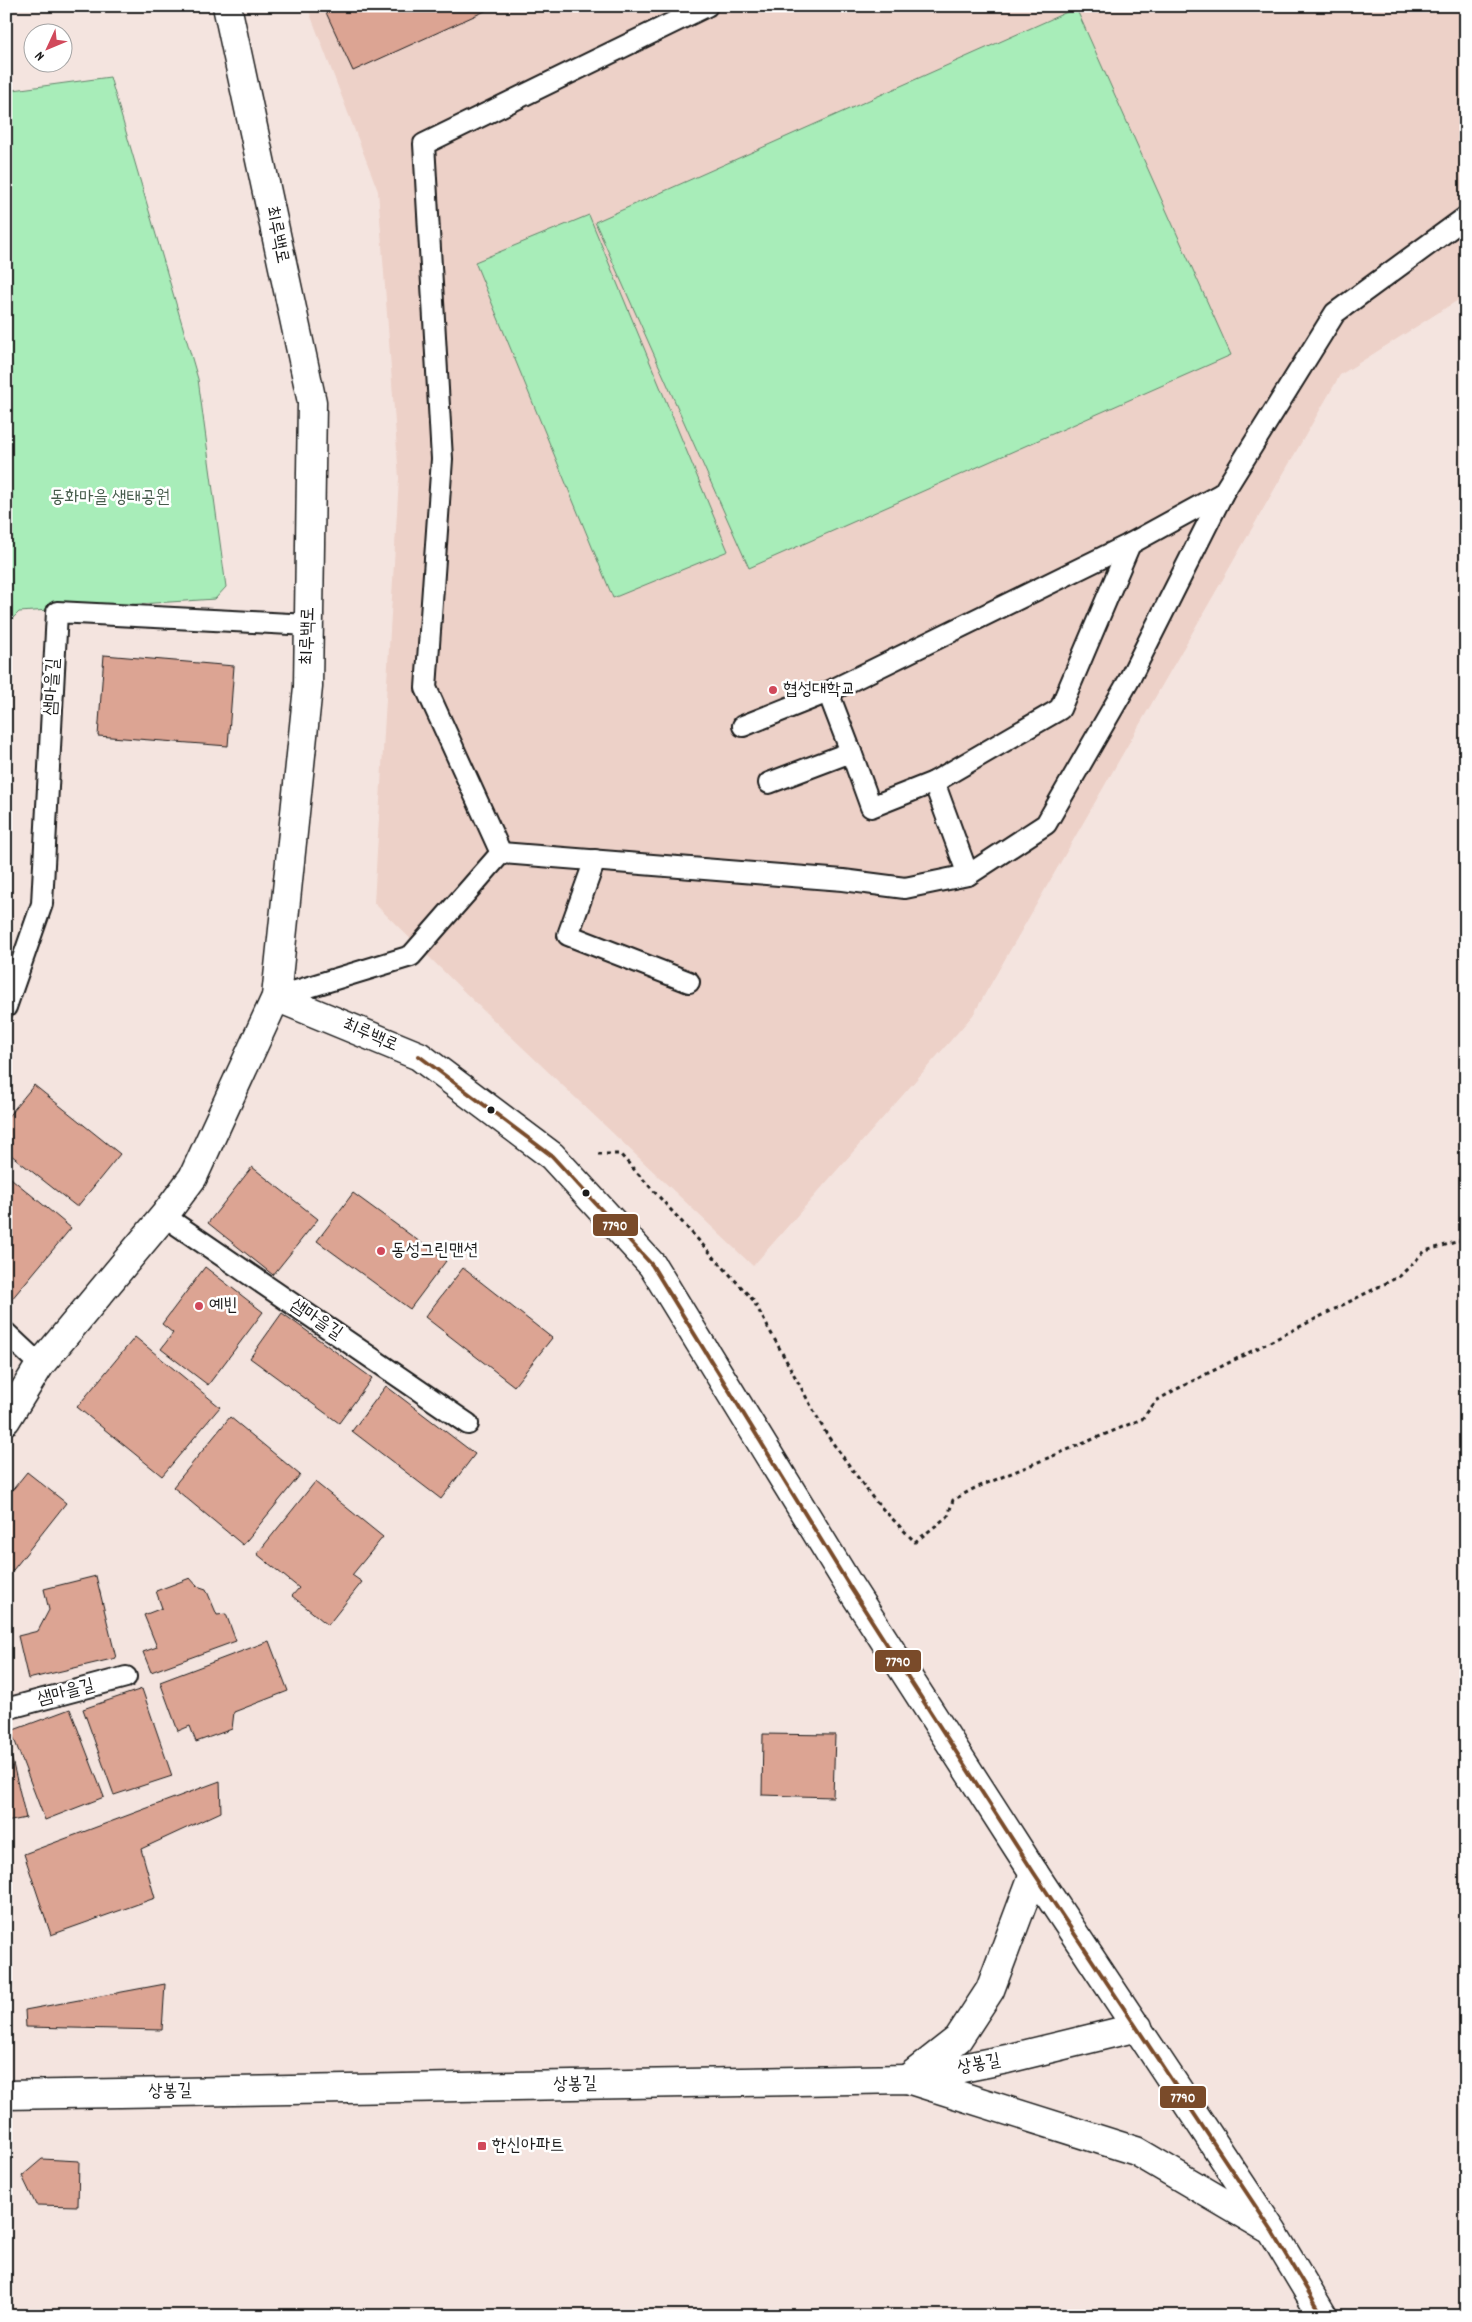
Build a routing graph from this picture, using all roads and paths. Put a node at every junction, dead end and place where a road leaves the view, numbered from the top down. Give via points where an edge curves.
1 (227, 6) edge
2 (707, 6) edge
3 (1466, 217) edge
4 (1223, 493) junction
5 (1130, 544) junction
6 (309, 625) junction
7 (828, 692) junction
8 (743, 726) dead end
9 (851, 752) junction
10 (934, 782) junction
11 (769, 783) dead end
12 (501, 853) junction
13 (595, 860) junction
14 (968, 875) junction
15 (689, 982) dead end
16 (276, 997) junction
17 (6, 1007) edge
18 (552, 1156) junction
19 (164, 1216) junction
20 (1466, 1239) edge
21 (6, 1333) edge
22 (40, 1365) junction
23 (6, 1420) edge
24 (468, 1424) dead end
25 (126, 1677) dead end
26 (6, 1708) edge
27 (1034, 1873) junction
28 (1138, 2027) junction
29 (906, 2079) junction
30 (6, 2095) edge
31 (1272, 2231) junction
32 (1323, 2316) edge

1 - 6 street, 최루백로 via 312,402
2 - 12 lane via 424,144 442,459 426,688
3 - 4 lane via 1335,314
4 - 5 lane
4 - 14 lane via 1128,682 1046,824
5 - 7 lane
5 - 10 lane via 1060,709
6 - 16 street, 최루백로 via 308,687
6 - 17 lane, 샘마을길 via 58,612 42,904
7 - 8 lane
7 - 9 lane
9 - 10 lane via 871,808
9 - 11 lane
10 - 14 lane
12 - 13 lane
12 - 16 lane via 411,956
13 - 14 lane via 905,888
13 - 15 lane via 568,935
16 - 18 street, 최루백로 via 419,1056
16 - 19 street via 193,1177
18 - 20 path via 620,1154 753,1300 827,1435 875,1501 915,1542 948,1516 953,1500 972,1488 1142,1419 1156,1401 1175,1390 1400,1276 1424,1251
18 - 27 street, 최루백로 via 652,1265 850,1587
19 - 22 street
19 - 24 lane, 샘마을길
21 - 22 lane
22 - 23 street
25 - 26 lane, 샘마을길
27 - 28 street, 최루백로
27 - 29 street via 990,1990 958,2038
28 - 29 street, 상봉길 via 1007,2059
28 - 31 street, 최루백로
29 - 30 street, 상봉길
29 - 31 street via 1136,2151
31 - 32 street, 최루백로

